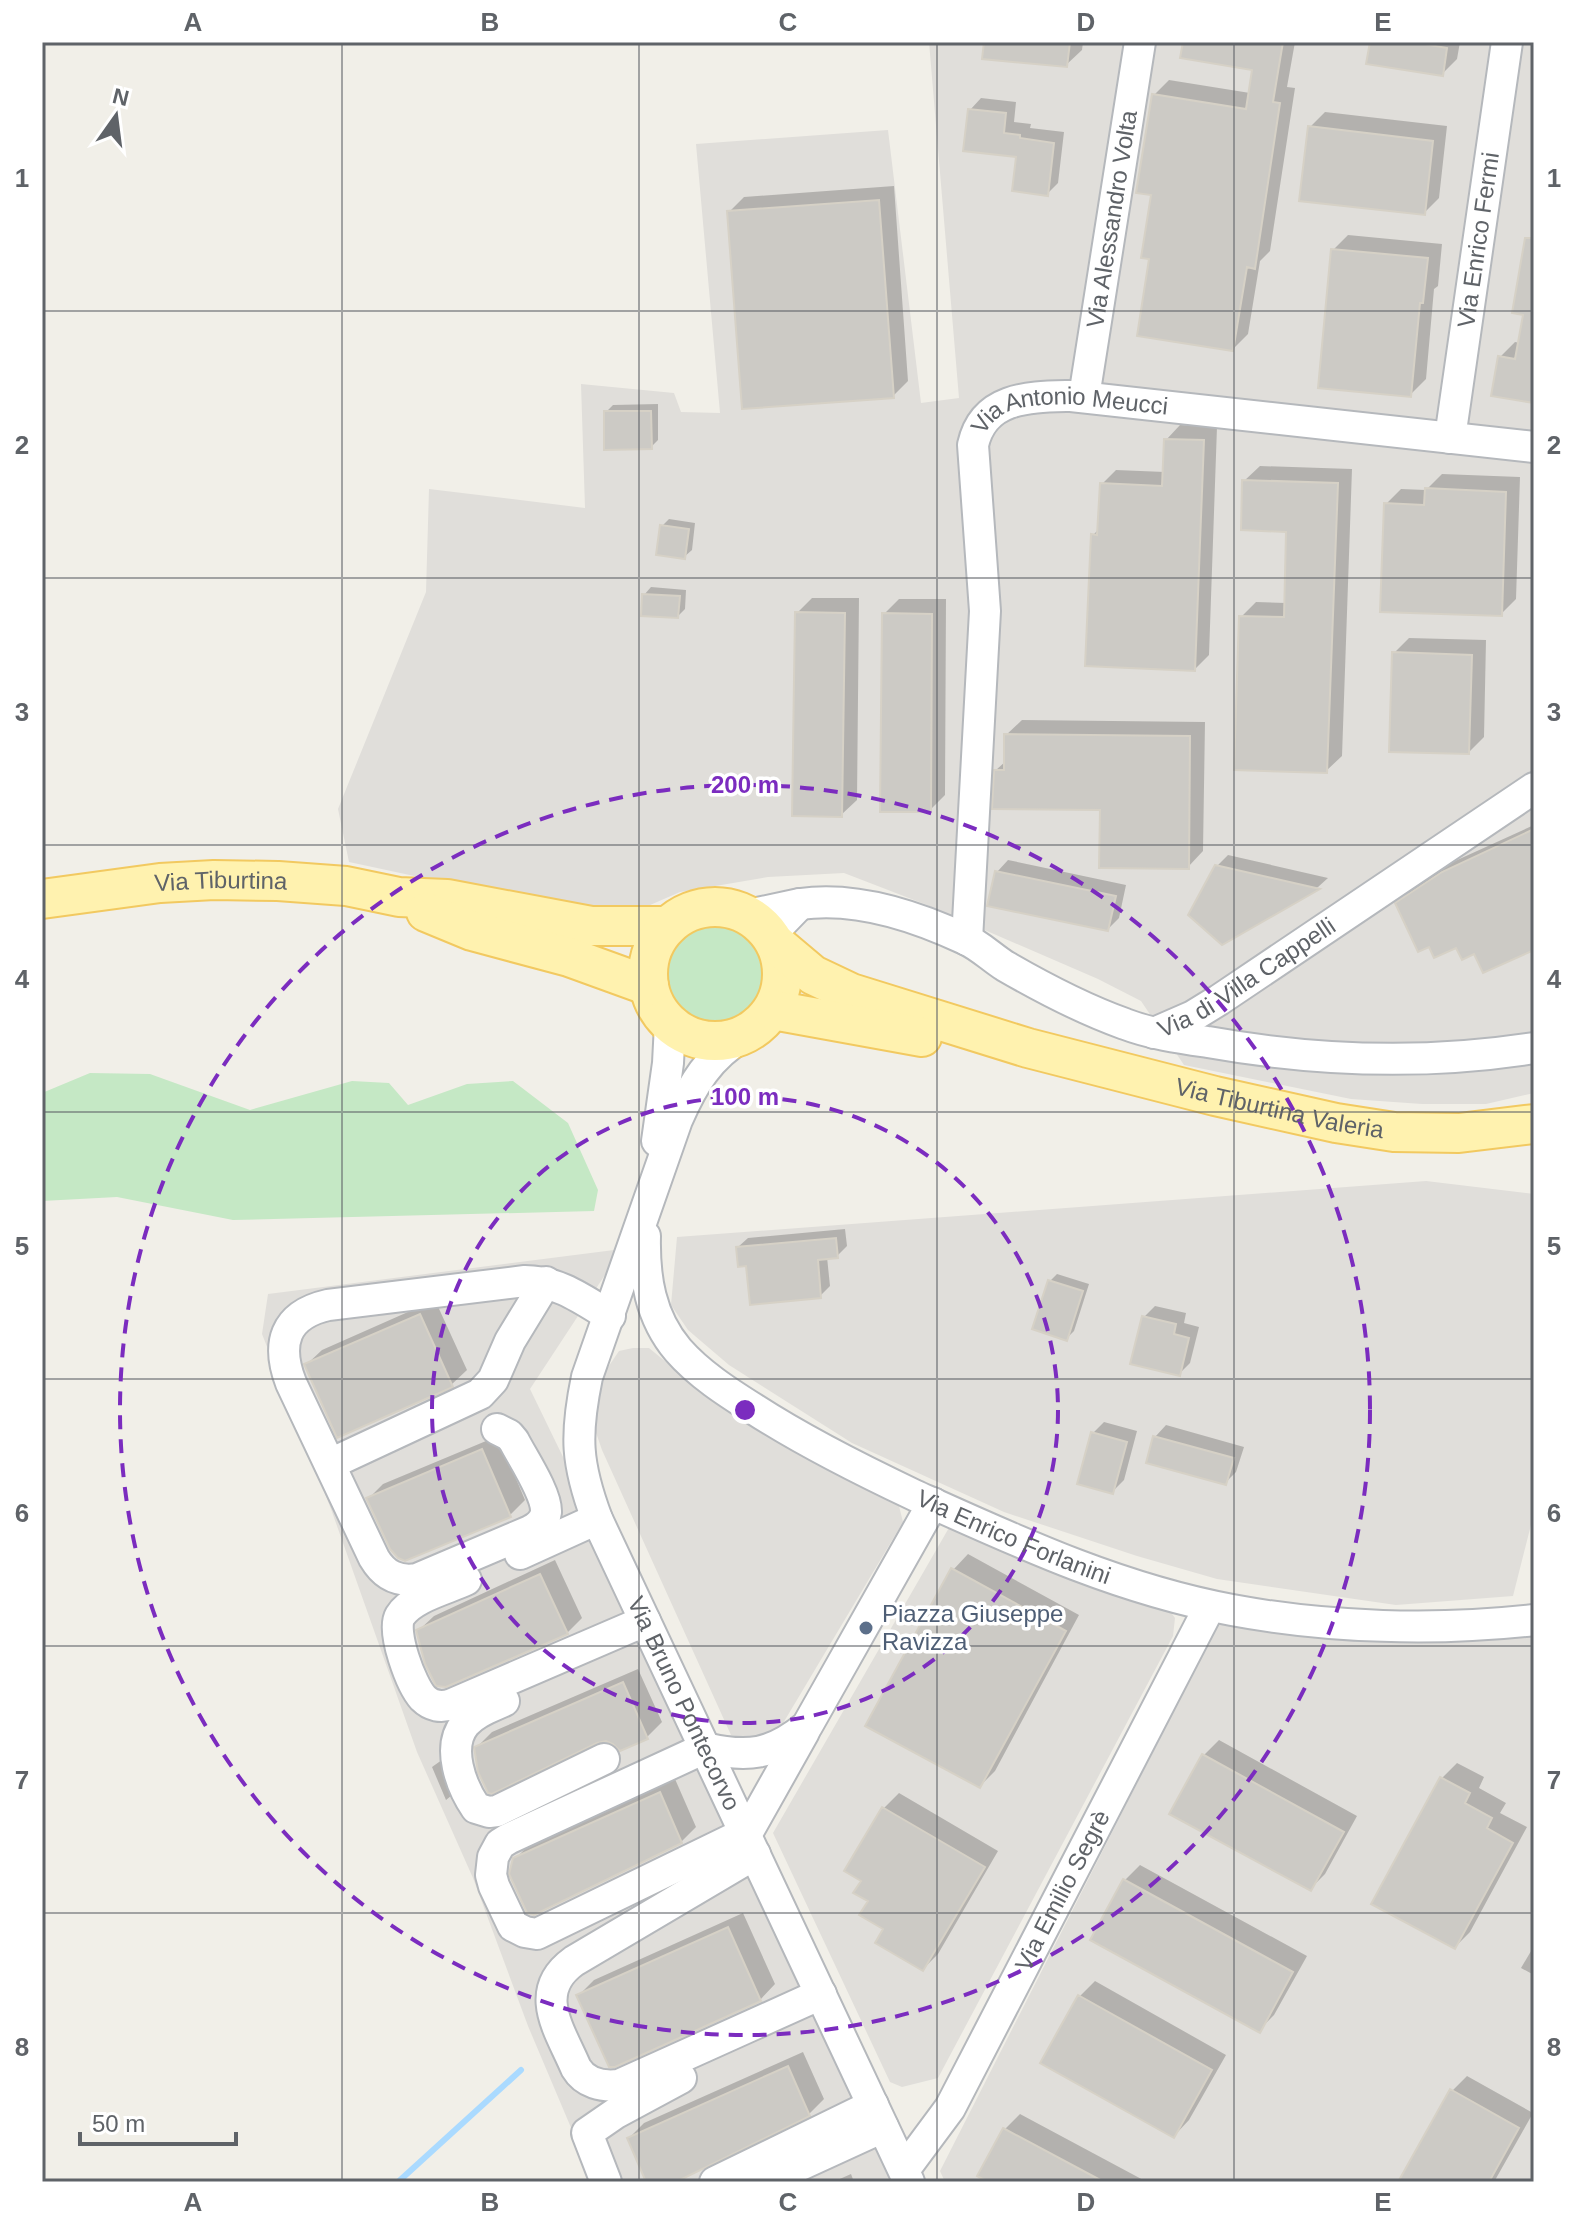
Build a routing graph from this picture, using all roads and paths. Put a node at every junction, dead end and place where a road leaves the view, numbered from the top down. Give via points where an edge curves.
1 (1140, 42) edge
2 (1507, 42) edge
3 (1084, 397) junction
4 (1450, 438) junction
5 (1534, 447) edge
6 (1534, 788) edge
7 (399, 897) junction
8 (42, 899) edge
9 (668, 926) junction
10 (764, 931) junction
11 (967, 940) junction
12 (649, 986) junction
13 (773, 1010) junction
14 (670, 1024) junction
15 (1154, 1033) junction
16 (743, 1036) junction
17 (1028, 1048) junction
18 (1534, 1048) edge
19 (1534, 1124) edge
20 (647, 1209) junction
21 (546, 1282) junction
22 (610, 1316) junction
23 (497, 1429) dead end
24 (330, 1464) junction
25 (933, 1503) junction
26 (597, 1519) junction
27 (1210, 1606) junction
28 (1534, 1620) edge
29 (648, 1627) junction
30 (807, 1726) junction
31 (705, 1748) junction
32 (604, 1759) dead end
33 (748, 1841) junction
34 (824, 2002) junction
35 (878, 2116) junction
36 (906, 2176) edge
37 (606, 2182) edge
38 (715, 2182) edge
39 (763, 2182) edge

1 - 3 street, Via Alessandro Volta
2 - 4 street, Via Enrico Fermi
3 - 4 street, Via Antonio Meucci
3 - 11 street, Via Antonio Meucci via 1023,398 1006,405 986,416 973,445 985,611
4 - 5 street, Via Antonio Meucci
6 - 15 street, Via di Villa Cappelli via 1219,1000
7 - 8 main road, Via Tiburtina via 312,883 227,880
7 - 9 main road, Via Tiburtina via 447,899 591,926
7 - 12 main road, Via Tiburtina via 447,922
9 - 10 main road, Via Tiburtina via 706,907 728,908
9 - 12 main road via 648,965
10 - 11 street via 800,904 835,902 872,908
10 - 13 main road via 781,959 783,977
10 - 17 main road, Via Tiburtina Valeria via 813,975 851,993
11 - 15 street via 1046,988
12 - 14 main road via 656,1007
13 - 16 main road
13 - 17 main road, Via Tiburtina Valeria via 934,1039
14 - 16 main road via 705,1041
14 - 20 street, Via Bruno Pontecorvo
15 - 18 street, Via di Villa Cappelli via 1258,1050 1361,1058 1467,1057
16 - 20 street, Via Bruno Pontecorvo via 722,1050 696,1080 670,1137
17 - 19 main road, Via Tiburtina Valeria via 1367,1129 1436,1134
20 - 22 street, Via Bruno Pontecorvo
20 - 25 street, Via Enrico Forlanini via 647,1284 658,1319 677,1349 713,1381 778,1424
21 - 22 street
21 - 24 street via 493,1380 480,1394
21 - 24 street via 328,1305 295,1320 284,1342 287,1372
22 - 26 street, Via Bruno Pontecorvo via 587,1377 578,1439 584,1483
23 - 24 street via 514,1441 543,1496 545,1516 530,1531 417,1579 399,1580 378,1566
25 - 27 street, Via Enrico Forlanini via 1088,1571
25 - 30 street
26 - 29 street, Via Bruno Pontecorvo
26 - 29 street via 402,1613 397,1634 419,1692 432,1704 452,1704
27 - 28 street, Via Enrico Forlanini via 1409,1626
27 - 36 street, Via Emilio Segrè via 950,2108
29 - 31 street, Via Bruno Pontecorvo
29 - 32 street via 479,1713 466,1723 457,1747 460,1775 472,1802 489,1812
30 - 31 street via 785,1744 752,1753
30 - 33 street
31 - 33 street, Via Bruno Pontecorvo
31 - 33 street via 500,1844 491,1875 509,1920 537,1934
33 - 34 street, Via Bruno Pontecorvo
33 - 34 street via 561,1972 551,1991 551,2005 576,2068 593,2082 619,2085
34 - 35 street, Via Bruno Pontecorvo
34 - 37 street via 587,2133
35 - 36 street, Via Bruno Pontecorvo
35 - 38 street
35 - 39 street

